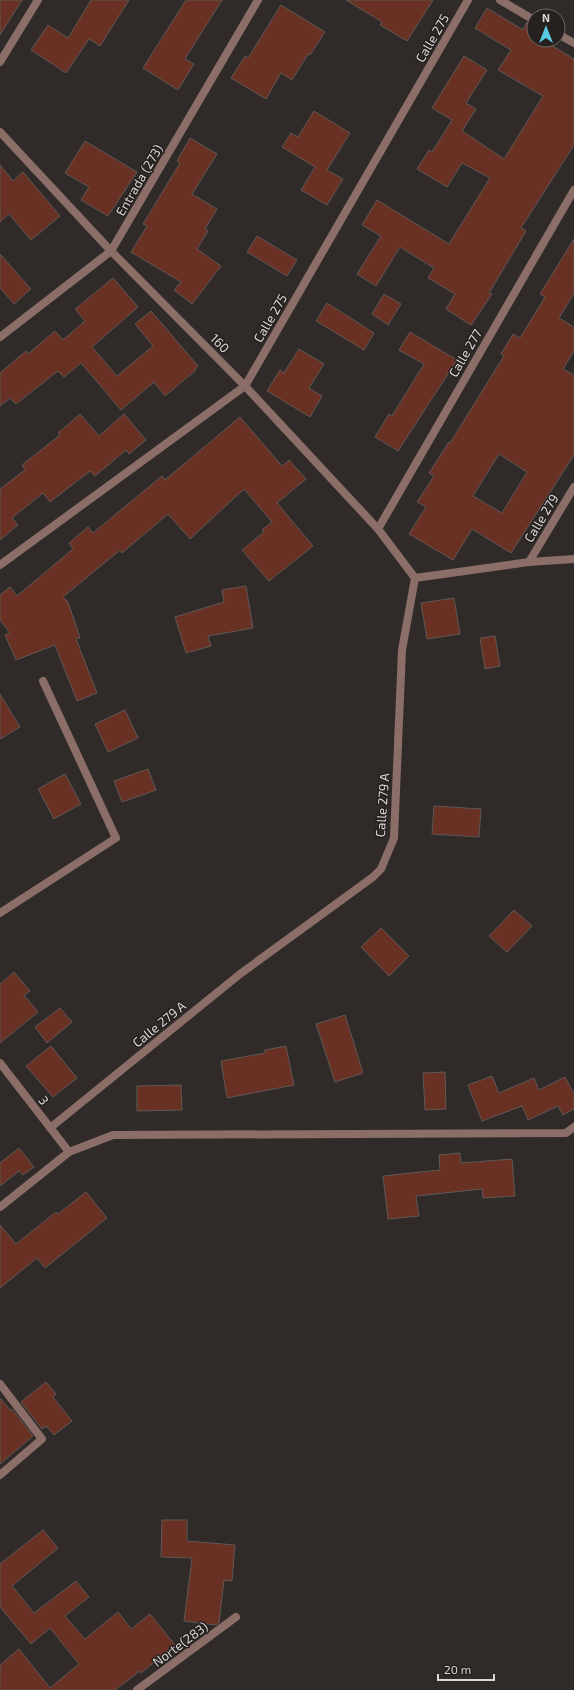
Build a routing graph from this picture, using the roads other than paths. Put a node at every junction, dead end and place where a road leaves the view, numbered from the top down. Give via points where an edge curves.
1 (38, 0) edge
2 (258, 0) edge
3 (468, 0) edge
4 (500, 0) edge
5 (526, 15) edge
6 (0, 62) edge
7 (0, 132) edge
8 (574, 190) edge
9 (112, 251) junction
10 (0, 337) edge
11 (245, 386) junction
12 (574, 487) edge
13 (378, 528) junction
14 (574, 559) edge
15 (529, 562) junction
16 (0, 565) edge
17 (415, 578) junction
18 (43, 681) dead end
19 (0, 913) edge
20 (0, 1063) edge
21 (574, 1127) edge
22 (50, 1128) junction
23 (69, 1152) junction
24 (0, 1207) edge
25 (0, 1384) edge
26 (0, 1475) edge
27 (236, 1617) dead end
28 (137, 1690) edge

1 - 6 street
2 - 9 street, Entrada (273)
3 - 11 street, Calle 275
4 - 5 street
7 - 9 street, 160
8 - 13 street, Calle 277
9 - 10 street, Entrada (273)
9 - 11 street, 160
11 - 13 street, 160
11 - 16 street, Calle 275
12 - 15 street, Calle 279
13 - 17 street, 160
14 - 15 street
15 - 17 street
17 - 22 street, Calle 279 A via 402,650 394,838 381,869 240,974
18 - 19 street via 116,838
20 - 22 street, 3
21 - 23 street via 566,1133 113,1135
22 - 23 street, 3
23 - 24 street
25 - 26 street via 42,1439
27 - 28 street, Norte(283)

